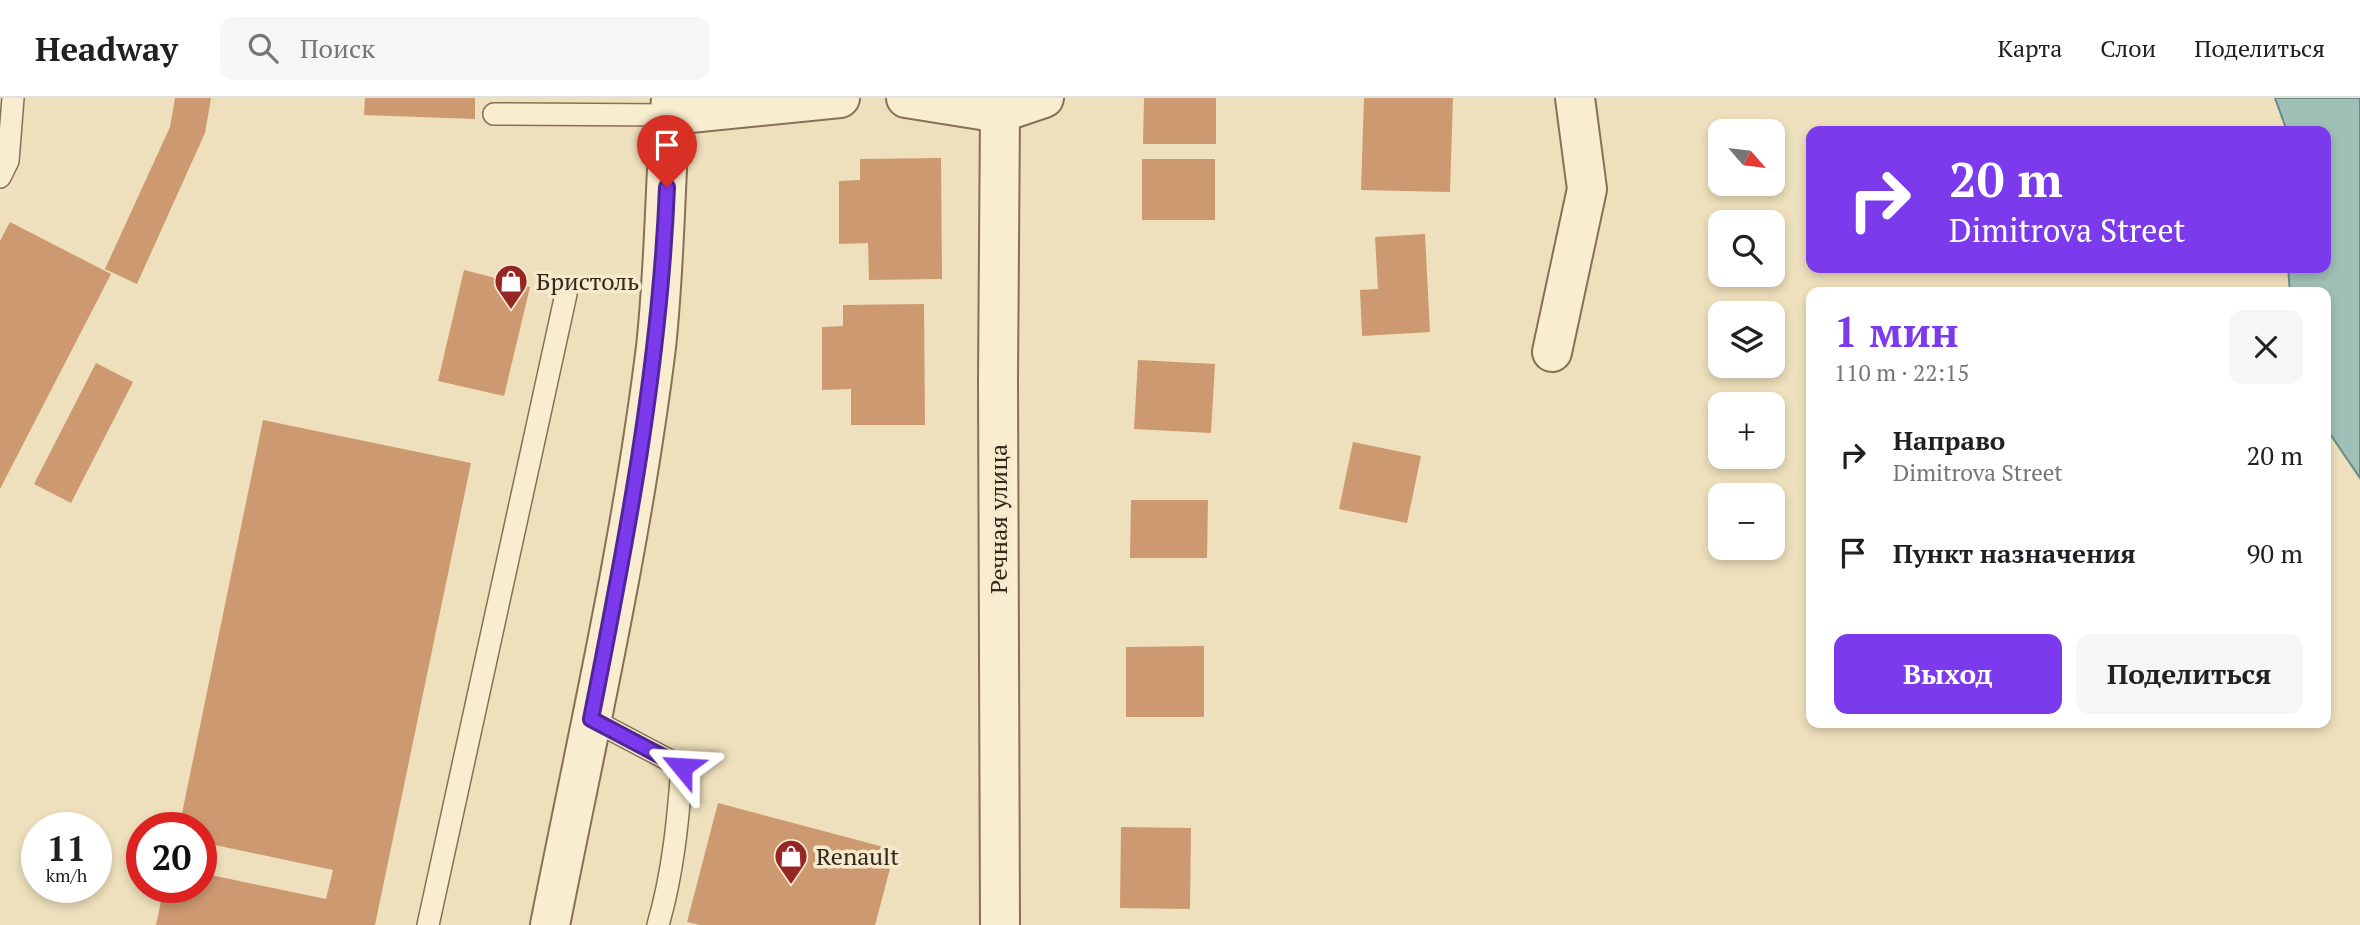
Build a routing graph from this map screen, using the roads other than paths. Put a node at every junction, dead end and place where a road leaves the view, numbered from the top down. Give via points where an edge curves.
1 (13, 98) edge
2 (840, 98) edge
3 (906, 98) edge
4 (1044, 98) edge
5 (1575, 98) edge
6 (670, 106) edge
7 (1000, 113) junction
8 (494, 114) dead end
9 (0, 177) edge
10 (566, 294) dead end
11 (1552, 352) dead end
12 (591, 719) junction
13 (428, 925) edge
14 (550, 925) edge
15 (658, 925) edge
16 (1000, 925) edge

1 - 9 lane via 8,161
2 - 6 street
3 - 7 street
4 - 7 street
5 - 11 street via 1587,189
6 - 8 lane
6 - 12 street via 656,345 637,475
7 - 16 street, Речная улица
10 - 13 lane
12 - 14 street
12 - 15 lane via 682,767 677,832

